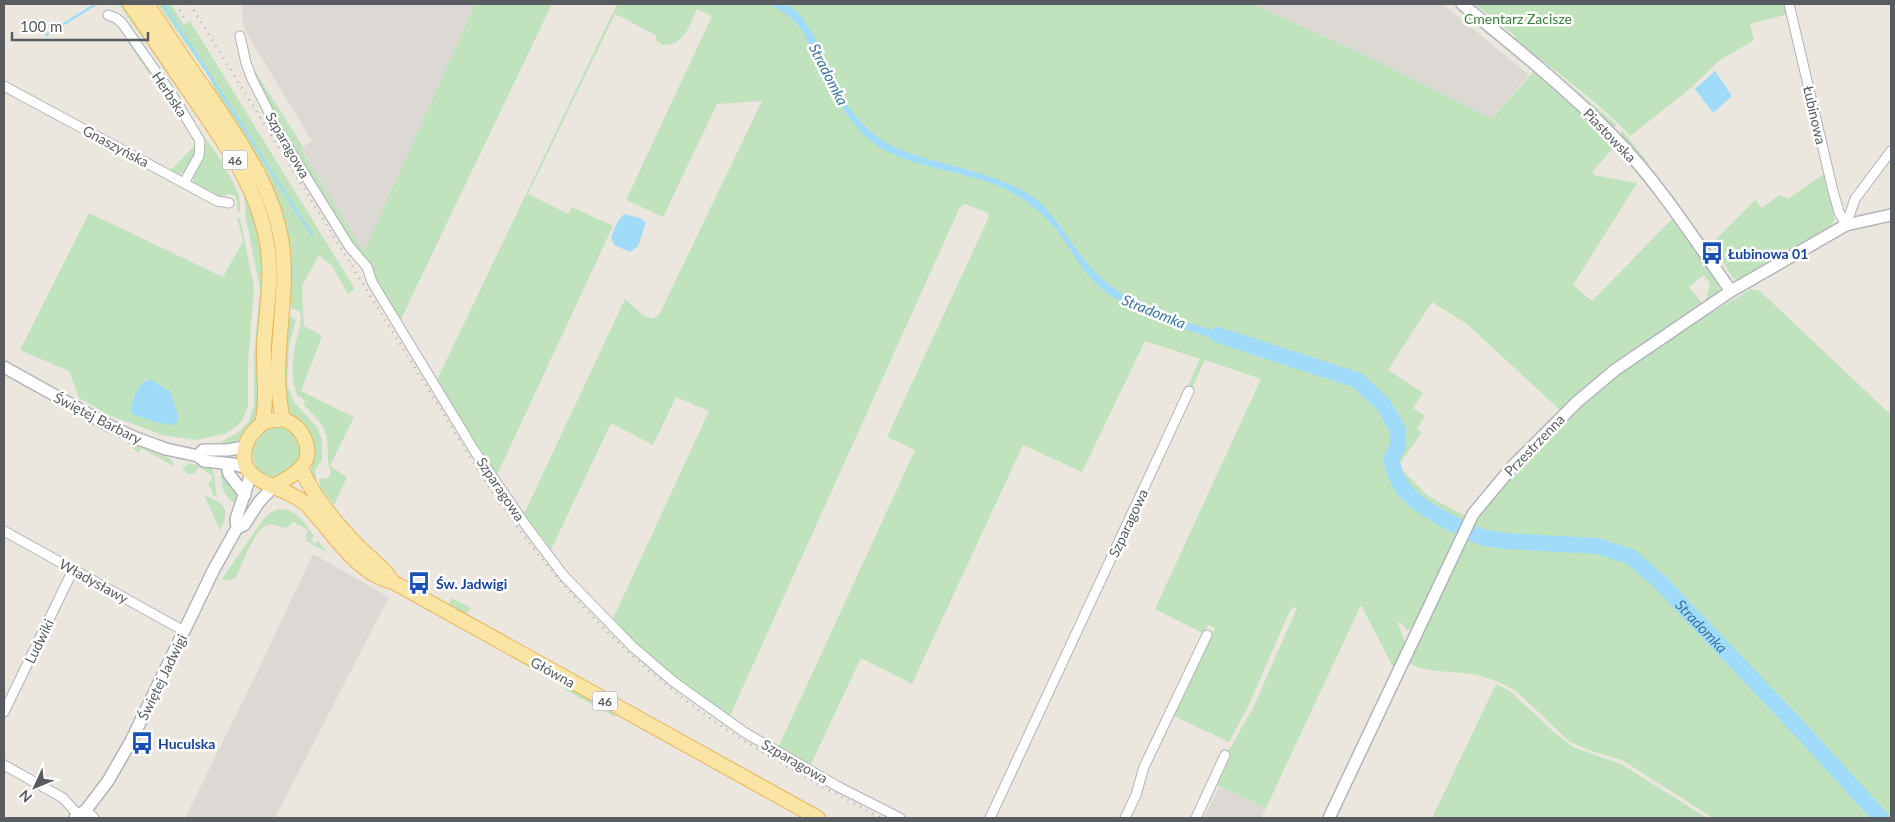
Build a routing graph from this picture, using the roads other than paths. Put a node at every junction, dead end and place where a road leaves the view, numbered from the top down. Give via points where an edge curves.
1 (130, 4) edge
2 (147, 4) edge
3 (1462, 4) edge
4 (1789, 4) edge
5 (108, 15) dead end
6 (240, 36) dead end
7 (4, 86) edge
8 (1891, 151) edge
9 (184, 183) junction
10 (229, 203) dead end
11 (1891, 215) edge
12 (1846, 225) junction
13 (1731, 291) junction
14 (4, 367) edge
15 (1188, 391) dead end
16 (283, 418) junction
17 (262, 424) junction
18 (245, 447) junction
19 (198, 456) junction
20 (227, 464) junction
21 (301, 468) junction
22 (249, 471) junction
23 (274, 486) junction
24 (245, 495) junction
25 (237, 528) junction
26 (4, 531) edge
27 (73, 570) junction
28 (393, 582) junction
29 (184, 631) junction
30 (1207, 635) dead end
31 (4, 712) edge
32 (1225, 755) dead end
33 (4, 765) edge
34 (84, 815) edge
35 (818, 818) edge
36 (900, 818) edge
37 (990, 818) edge
38 (1125, 818) edge
39 (1196, 818) edge
40 (1329, 818) edge

1 - 17 main road, 46 via 236,161 260,211 269,264
2 - 16 main road, 46 via 246,152 274,209 283,253 278,363
3 - 13 street, Piastowska via 1533,62 1614,137 1643,170
4 - 12 street, Łubinowa via 1833,191
5 - 9 street, Herbska via 122,23 198,135 200,156
6 - 36 street, Szparagowa via 252,79 282,138 349,246 367,267 372,282 474,450 564,576 652,665 708,707 744,732 837,786
7 - 9 street, Gnaszyńska
8 - 12 street via 1855,199
9 - 10 street, Gnaszyńska via 217,201
11 - 12 street, Przestrzenna
12 - 13 street, Przestrzenna
13 - 40 street, Przestrzenna via 1616,370 1577,402 1513,466 1473,514
14 - 19 street, Świętej Barbary via 136,438
15 - 37 street, Szparagowa
16 - 17 main road
16 - 21 main road via 301,431 307,444 308,458
17 - 18 main road
18 - 19 street, Świętej Barbary via 203,450
18 - 22 main road via 245,463
19 - 20 street, Świętej Barbary via 204,461
20 - 22 street, Świętej Barbary
20 - 24 street
21 - 23 main road
21 - 28 main road, Główna / 46 via 310,487 344,530
22 - 23 main road, 46 via 257,480
22 - 24 street, Świętej Jadwigi
23 - 25 street, Świętej Jadwigi via 244,525
23 - 28 main road, Główna / 46 via 300,499 353,557 382,580
24 - 25 street, Świętej Jadwigi via 236,519
25 - 29 street, Świętej Jadwigi
26 - 27 street, Władysławy
27 - 29 street, Władysławy
27 - 31 street, Ludwiki
28 - 35 main road, Główna / 46
29 - 34 street, Świętej Jadwigi via 131,741
30 - 38 street via 1144,767
32 - 39 street
33 - 34 street via 63,798

